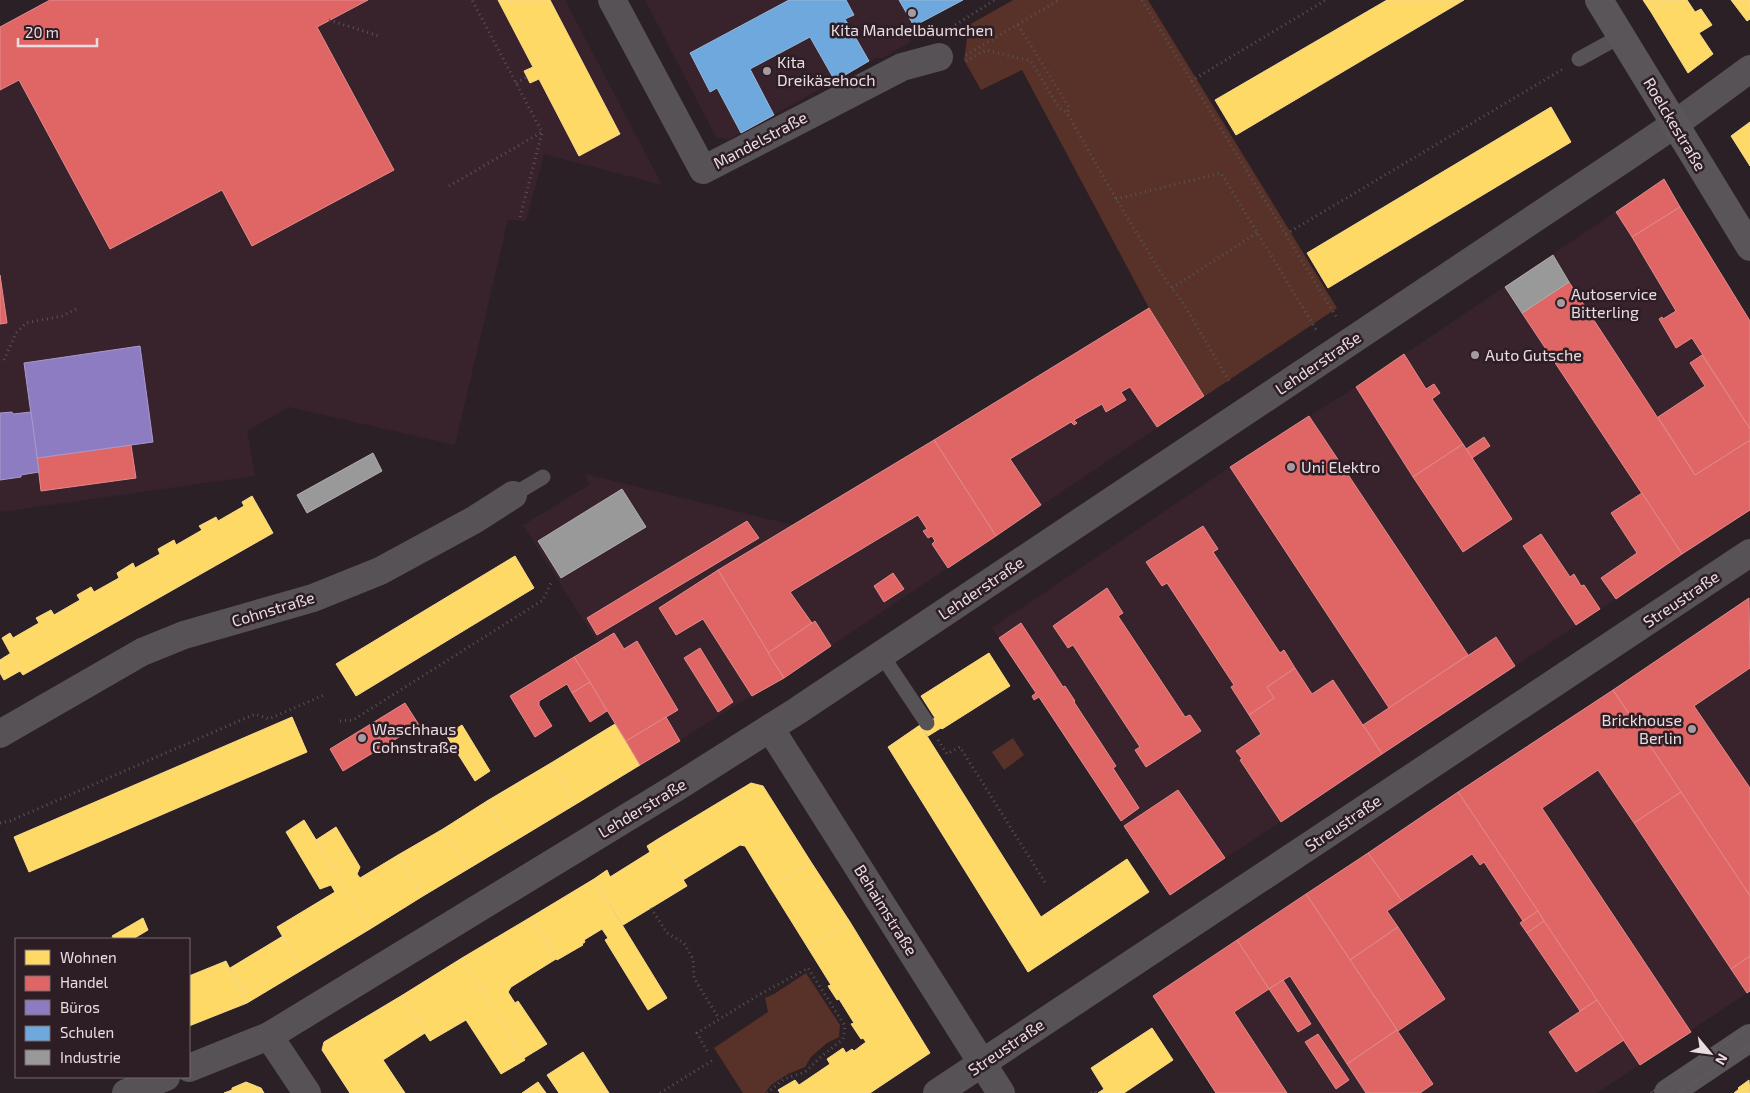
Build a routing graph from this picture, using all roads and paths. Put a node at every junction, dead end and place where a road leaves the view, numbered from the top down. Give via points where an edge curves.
1 (472, 0) edge
2 (612, 0) edge
3 (995, 0) edge
4 (1059, 0) edge
5 (1142, 0) edge
6 (1326, 0) edge
7 (1599, 0) edge
8 (329, 20) dead end
9 (955, 25) dead end
10 (1018, 25) junction
11 (378, 36) dead end
12 (1621, 36) junction
13 (968, 54) dead end
14 (939, 57) dead end
15 (1579, 60) joint
16 (968, 61) dead end
17 (1750, 68) edge
18 (526, 77) dead end
19 (1191, 81) junction
20 (516, 83) junction
21 (1067, 113) junction
22 (1675, 124) junction
23 (542, 132) junction
24 (449, 186) dead end
25 (1116, 199) junction
26 (520, 217) dead end
27 (1257, 233) junction
28 (1286, 234) junction
29 (1750, 248) edge
30 (1172, 288) junction
31 (78, 308) dead end
32 (1337, 318) dead end
33 (1317, 331) dead end
34 (4, 360) dead end
35 (1230, 381) dead end
36 (543, 477) dead end
37 (513, 496) joint
38 (1750, 553) edge
39 (551, 584) dead end
40 (881, 654) junction
41 (324, 696) dead end
42 (340, 721) dead end
43 (770, 728) junction
44 (930, 728) joint
45 (0, 734) edge
46 (0, 823) edge
47 (1046, 884) dead end
48 (651, 908) dead end
49 (719, 1019) junction
50 (269, 1036) junction
51 (1750, 1038) edge
52 (707, 1051) dead end
53 (713, 1060) dead end
54 (982, 1063) junction
55 (190, 1068) edge
56 (164, 1078) edge
57 (126, 1093) edge
58 (306, 1093) edge
59 (660, 1093) edge
60 (767, 1093) edge
61 (937, 1093) edge
62 (1000, 1093) edge
63 (1091, 1093) edge
64 (1096, 1093) edge
65 (1668, 1093) edge

1 - 20 path
2 - 14 street, Mandelstraße via 703,170 902,66
3 - 9 path
4 - 10 path
5 - 19 path
6 - 19 path
7 - 12 street, Roelckestraße
8 - 11 path
10 - 13 path
10 - 21 path via 1069,107
12 - 15 lane
12 - 22 street, Roelckestraße
15 - 28 path
16 - 21 path via 986,50 1031,60 1059,108
17 - 22 street, Lehderstraße
18 - 20 path
19 - 28 path
20 - 23 path
21 - 25 path
22 - 29 street, Roelckestraße
22 - 40 street, Lehderstraße
23 - 24 path
23 - 26 path
25 - 27 path via 1221,173
25 - 30 path
27 - 30 path
27 - 33 path
28 - 32 path
30 - 35 path
31 - 34 path via 62,316 26,323 16,333
36 - 37 lane, Cohnstraße
37 - 45 street, Cohnstraße via 380,571 313,598 184,635 142,652
38 - 54 street, Streustraße
39 - 42 path via 543,600 353,720
40 - 43 street, Lehderstraße
40 - 44 lane
41 - 46 path via 269,719 255,714
43 - 50 street, Lehderstraße
43 - 54 street, Behaimstraße
44 - 47 path via 947,754 960,747
48 - 49 path via 667,933 684,943 693,959 694,978
49 - 52 path via 697,1033
49 - 60 path via 808,968 845,1026 843,1039 805,1072 784,1079
50 - 55 street, Lehderstraße
50 - 58 street
51 - 65 street
53 - 59 path
54 - 61 street, Streustraße
54 - 62 street, Behaimstraße
56 - 57 street
63 - 64 path

